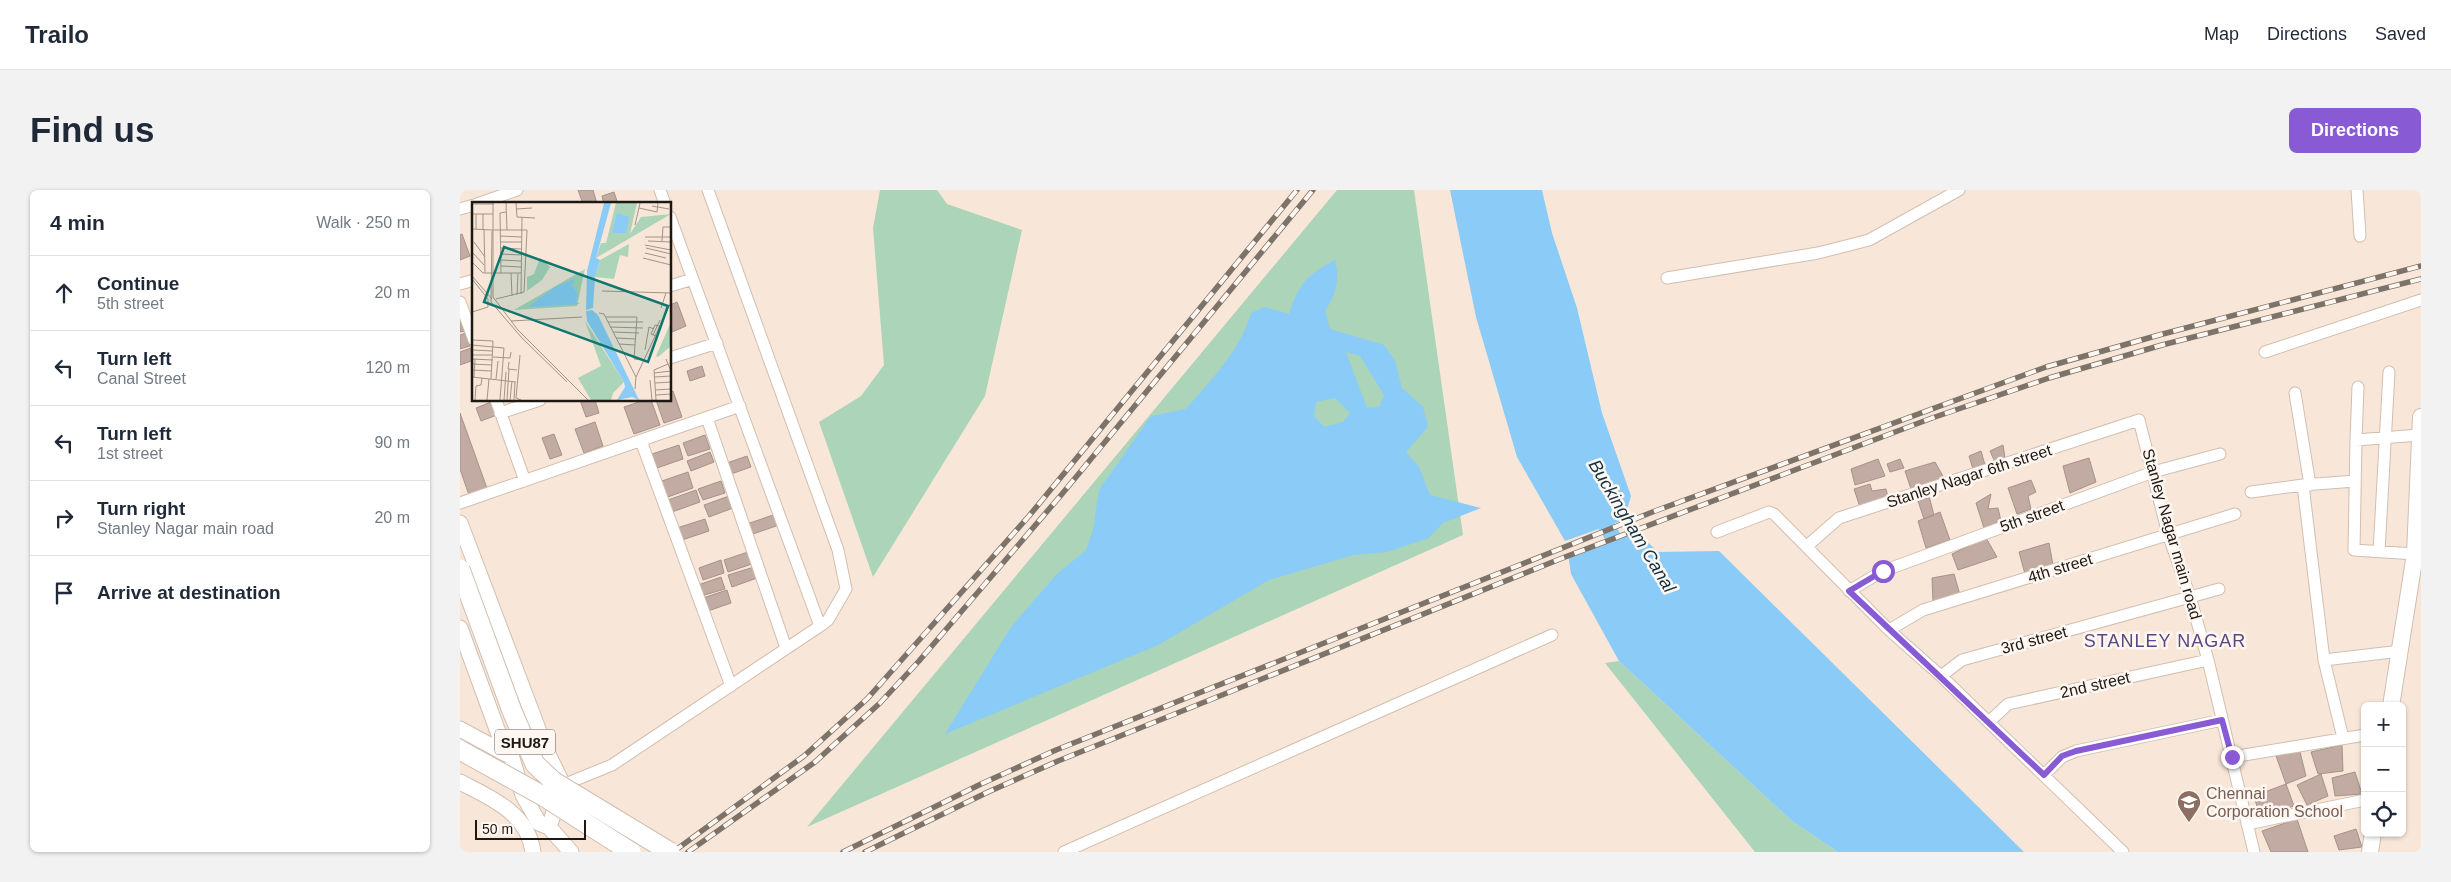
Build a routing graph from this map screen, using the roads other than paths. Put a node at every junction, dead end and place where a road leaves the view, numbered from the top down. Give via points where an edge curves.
1 (517, 190) edge
2 (660, 190) edge
3 (708, 190) edge
4 (1960, 190) edge
5 (2356, 190) edge
6 (481, 202) edge
7 (664, 202) edge
8 (472, 205) edge
9 (460, 209) edge
10 (671, 220) edge
11 (2360, 236) dead end
12 (1667, 278) dead end
13 (693, 279) junction
14 (671, 286) edge
15 (2421, 300) edge
16 (460, 302) edge
17 (472, 335) edge
18 (717, 343) junction
19 (2265, 352) dead end
20 (671, 358) edge
21 (2389, 372) dead end
22 (2358, 387) dead end
23 (2295, 393) dead end
24 (496, 401) edge
25 (537, 401) edge
26 (740, 406) junction
27 (500, 413) junction
28 (2421, 417) edge
29 (707, 418) junction
30 (2139, 420) joint
31 (2419, 435) junction
32 (2384, 438) junction
33 (2356, 440) junction
34 (641, 441) junction
35 (2220, 454) dead end
36 (2152, 472) junction
37 (525, 481) junction
38 (2355, 482) junction
39 (2306, 485) junction
40 (2251, 492) dead end
41 (460, 503) edge
42 (2235, 514) dead end
43 (460, 524) edge
44 (1717, 532) dead end
45 (2168, 534) junction
46 (1807, 546) junction
47 (2379, 552) junction
48 (2415, 554) junction
49 (460, 569) edge
50 (2219, 589) dead end
51 (1849, 591) junction
52 (2190, 597) junction
53 (820, 626) junction
54 (460, 628) edge
55 (1889, 630) junction
56 (1552, 635) dead end
57 (786, 648) junction
58 (2401, 651) junction
59 (2208, 660) junction
60 (2324, 660) junction
61 (1941, 676) junction
62 (731, 686) junction
63 (2392, 702) edge
64 (2222, 720) junction
65 (1989, 722) junction
66 (460, 729) edge
67 (2361, 736) edge
68 (2343, 738) junction
69 (545, 747) junction
70 (460, 750) edge
71 (508, 754) junction
72 (2232, 757) junction
73 (2044, 775) junction
74 (460, 782) edge
75 (562, 785) junction
76 (495, 800) junction
77 (2361, 801) edge
78 (2247, 824) junction
79 (538, 826) junction
80 (2372, 837) edge
81 (532, 852) edge
82 (571, 852) edge
83 (631, 852) edge
84 (670, 852) edge
85 (1064, 852) edge
86 (2123, 852) edge
87 (2254, 852) edge
88 (2370, 852) edge

1 - 6 street
2 - 7 street
3 - 53 street via 838,550 846,589 828,620
4 - 12 street via 1869,240 1818,253
5 - 11 street
8 - 9 street
10 - 13 street
13 - 14 street
13 - 18 street
15 - 19 street
16 - 17 street
18 - 20 street
18 - 26 street
21 - 32 street
22 - 33 street
23 - 39 street
24 - 27 street
25 - 27 street
26 - 29 street
26 - 53 street
27 - 37 street
28 - 31 main road
29 - 34 street
29 - 57 street
30 - 36 street, Stanley Nagar main road
30 - 46 street, Stanley Nagar 6th street via 1839,518
31 - 32 street
31 - 48 main road
32 - 33 street
32 - 47 street
33 - 38 street
34 - 37 street
34 - 62 street
35 - 36 street, 5th street
36 - 45 street, Stanley Nagar main road
36 - 51 street, 5th street via 1883,571
37 - 41 street
38 - 39 street
38 - 47 street via 2354,550
39 - 40 street
39 - 60 street
42 - 45 street, 4th street
43 - 69 street
44 - 46 street via 1769,512
45 - 52 street, Stanley Nagar main road
45 - 55 street, 4th street via 1923,610
46 - 51 street
47 - 48 street
48 - 58 main road
49 - 84 main road, SHU87, bridge via 535,764 553,781
50 - 52 street, 3rd street
51 - 55 street
52 - 59 street, Stanley Nagar main road
52 - 61 street, 3rd street via 1962,660
53 - 57 street
54 - 71 street
55 - 61 street
56 - 85 street
57 - 62 street
58 - 60 street
58 - 63 main road
59 - 64 street, Stanley Nagar main road
59 - 65 street, 2nd street via 2008,704
60 - 68 street
61 - 65 street
62 - 75 street via 612,765
64 - 72 street, Stanley Nagar main road
64 - 73 street via 2076,751 2062,756
65 - 73 street
66 - 71 street
67 - 68 street
68 - 72 street
69 - 71 street
69 - 75 street
70 - 83 main road, SHU87, bridge via 543,796
71 - 76 street
71 - 79 street
72 - 78 street, Stanley Nagar main road
73 - 86 street
74 - 76 street
75 - 79 street
76 - 79 street via 518,818
77 - 78 street
78 - 87 street, Stanley Nagar main road
79 - 81 street via 531,840
79 - 82 street
80 - 88 main road

